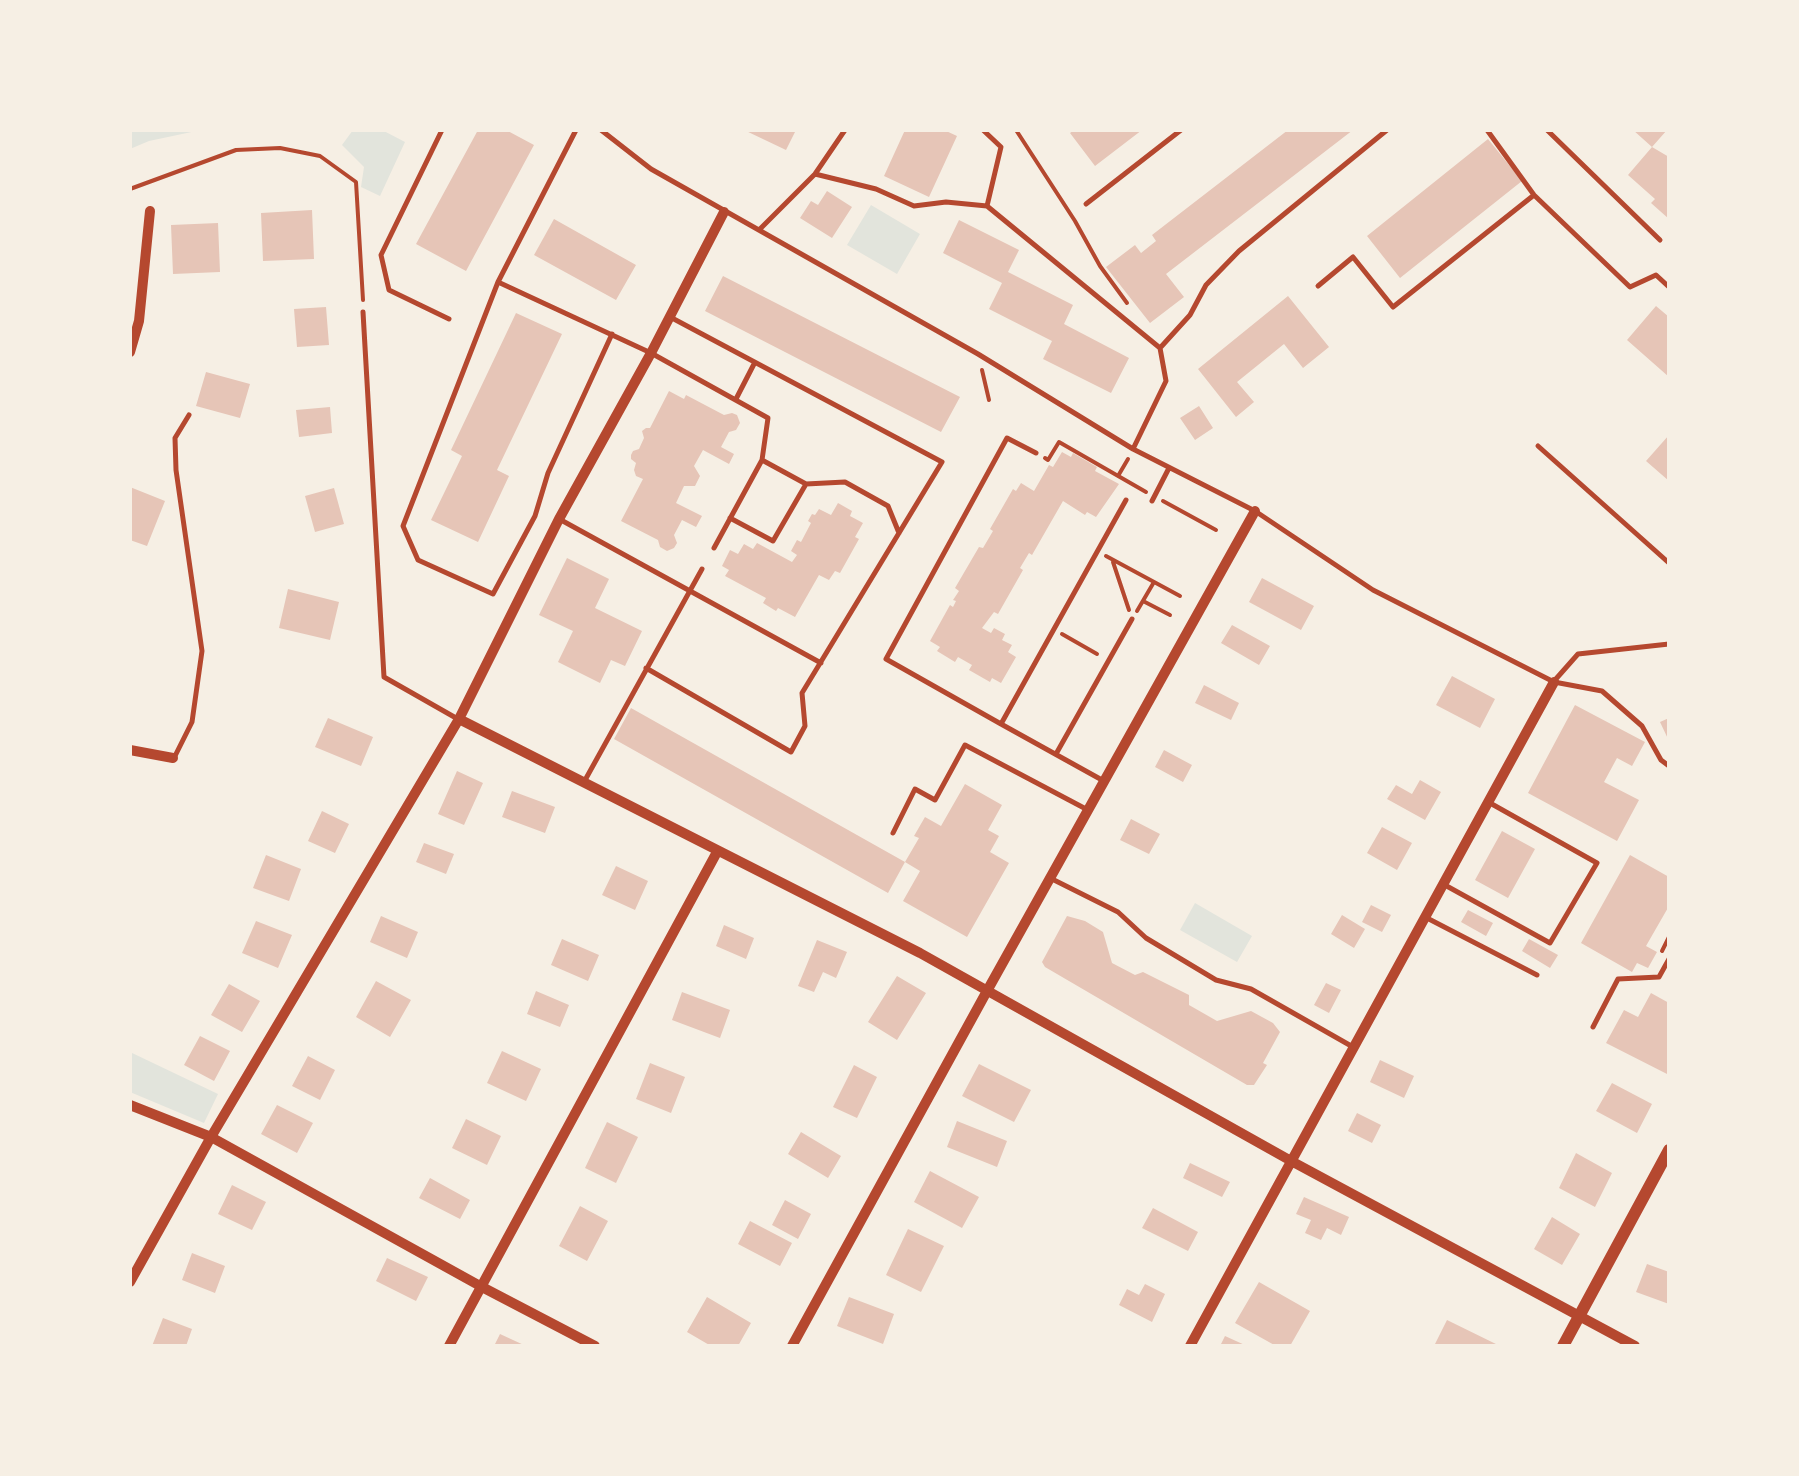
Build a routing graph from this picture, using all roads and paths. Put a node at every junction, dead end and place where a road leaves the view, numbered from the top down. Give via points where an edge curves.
1 (442, 130) edge
2 (576, 130) edge
3 (600, 130) edge
4 (844, 130) edge
5 (983, 130) edge
6 (1016, 130) edge
7 (1180, 130) edge
8 (1387, 130) edge
9 (1488, 130) edge
10 (1547, 130) edge
11 (816, 174) junction
12 (130, 189) edge
13 (1534, 195) junction
14 (1086, 204) dead end
15 (987, 206) junction
16 (150, 211) dead end
17 (724, 212) junction
18 (759, 230) junction
19 (1660, 240) dead end
20 (498, 282) junction
21 (1318, 286) dead end
22 (1669, 286) edge
23 (1130, 307) dead end
24 (363, 312) joint
25 (669, 317) junction
26 (449, 320) dead end
27 (612, 334) junction
28 (1160, 348) junction
29 (130, 352) edge
30 (651, 353) junction
31 (978, 354) junction
32 (754, 364) junction
33 (736, 400) junction
34 (989, 400) dead end
35 (189, 414) dead end
36 (1538, 446) dead end
37 (1133, 449) junction
38 (1036, 453) joint
39 (762, 460) junction
40 (1169, 468) junction
41 (1118, 476) junction
42 (806, 484) junction
43 (1153, 499) junction
44 (1126, 500) dead end
45 (1255, 511) junction
46 (730, 518) junction
47 (559, 519) junction
48 (1216, 530) dead end
49 (900, 535) junction
50 (714, 548) dead end
51 (1097, 551) junction
52 (1112, 559) junction
53 (1669, 563) edge
54 (702, 569) dead end
55 (1154, 582) junction
56 (690, 591) junction
57 (1180, 596) dead end
58 (1143, 601) junction
59 (1170, 615) dead end
60 (1132, 619) junction
61 (1054, 629) junction
62 (1669, 644) edge
63 (1108, 661) junction
64 (820, 664) junction
65 (646, 668) junction
66 (1554, 682) junction
67 (459, 720) junction
68 (1001, 724) junction
69 (130, 750) edge
70 (1056, 754) junction
71 (173, 758) joint
72 (1669, 766) edge
73 (584, 782) junction
74 (1105, 782) junction
75 (1489, 802) junction
76 (1088, 811) junction
77 (893, 833) dead end
78 (718, 852) junction
79 (1051, 878) junction
80 (1444, 884) junction
81 (1425, 918) junction
82 (1669, 959) edge
83 (1538, 976) dead end
84 (987, 991) junction
85 (1592, 1026) dead end
86 (1353, 1046) junction
87 (130, 1105) edge
88 (211, 1137) junction
89 (1669, 1150) edge
90 (1293, 1162) junction
91 (130, 1282) edge
92 (482, 1287) junction
93 (1580, 1316) junction
94 (450, 1346) edge
95 (595, 1346) edge
96 (792, 1346) edge
97 (1190, 1346) edge
98 (1563, 1346) edge
99 (1635, 1346) edge

1 - 26 lane via 380,255 390,290
2 - 20 lane
3 - 17 lane
4 - 11 lane
5 - 15 lane via 1002,147
6 - 23 path
7 - 14 lane
8 - 28 lane via 1239,251
9 - 13 lane
10 - 19 lane
11 - 15 lane via 914,206
11 - 18 lane
12 - 24 path via 236,150 280,148 320,156 356,182
13 - 21 lane via 1393,308 1353,257
13 - 22 lane via 1630,287 1656,275
15 - 28 lane
16 - 29 street via 140,321
17 - 18 lane
17 - 25 street
18 - 31 lane
20 - 27 lane
20 - 27 lane via 403,526 418,560 478,588 494,594 536,516 548,473
24 - 67 lane via 384,677
25 - 30 street
25 - 32 lane
27 - 30 lane
28 - 37 lane via 1166,381
30 - 33 lane
30 - 47 street
31 - 34 path
31 - 37 lane
32 - 33 lane
32 - 49 lane via 942,462
33 - 39 lane via 768,418
35 - 71 lane via 175,438 176,470 202,651 192,722
36 - 53 lane
37 - 40 lane
37 - 41 path
38 - 41 path via 1048,460 1059,442
38 - 68 lane via 1007,438 886,660
39 - 42 lane
39 - 46 lane
40 - 43 lane
40 - 45 lane
41 - 43 path
42 - 46 lane via 773,542
42 - 49 lane via 845,482 888,506
43 - 48 path
44 - 51 lane
45 - 66 lane via 1373,590
45 - 74 street
46 - 50 lane
47 - 56 lane
47 - 67 street
49 - 64 lane
51 - 52 path
51 - 61 lane
52 - 55 path
52 - 60 path
54 - 56 lane
55 - 57 path
55 - 58 path
56 - 64 lane
56 - 65 lane
58 - 59 path
58 - 60 path
60 - 63 lane
61 - 63 path
61 - 68 lane
62 - 66 lane via 1578,654
63 - 70 lane
64 - 65 lane via 802,693 805,726 791,752
65 - 73 lane
66 - 72 lane via 1602,690 1642,726
66 - 75 street
67 - 73 street
67 - 88 street
68 - 70 lane
69 - 71 street
70 - 74 lane
73 - 78 street
74 - 76 street
75 - 80 street
75 - 80 lane via 1597,862 1550,944
76 - 77 lane via 965,745 935,800 914,789
76 - 79 street
78 - 84 street
78 - 92 street
79 - 84 street
79 - 86 lane via 1118,912 1146,938 1216,980 1251,989
80 - 81 street
81 - 83 lane
81 - 86 street
82 - 85 lane via 1660,978 1618,979
84 - 90 street
84 - 96 street
86 - 90 street
87 - 88 street
88 - 91 street
88 - 92 street
89 - 93 street
90 - 93 street
90 - 97 street
92 - 94 street
92 - 95 street
93 - 98 street
93 - 99 street

